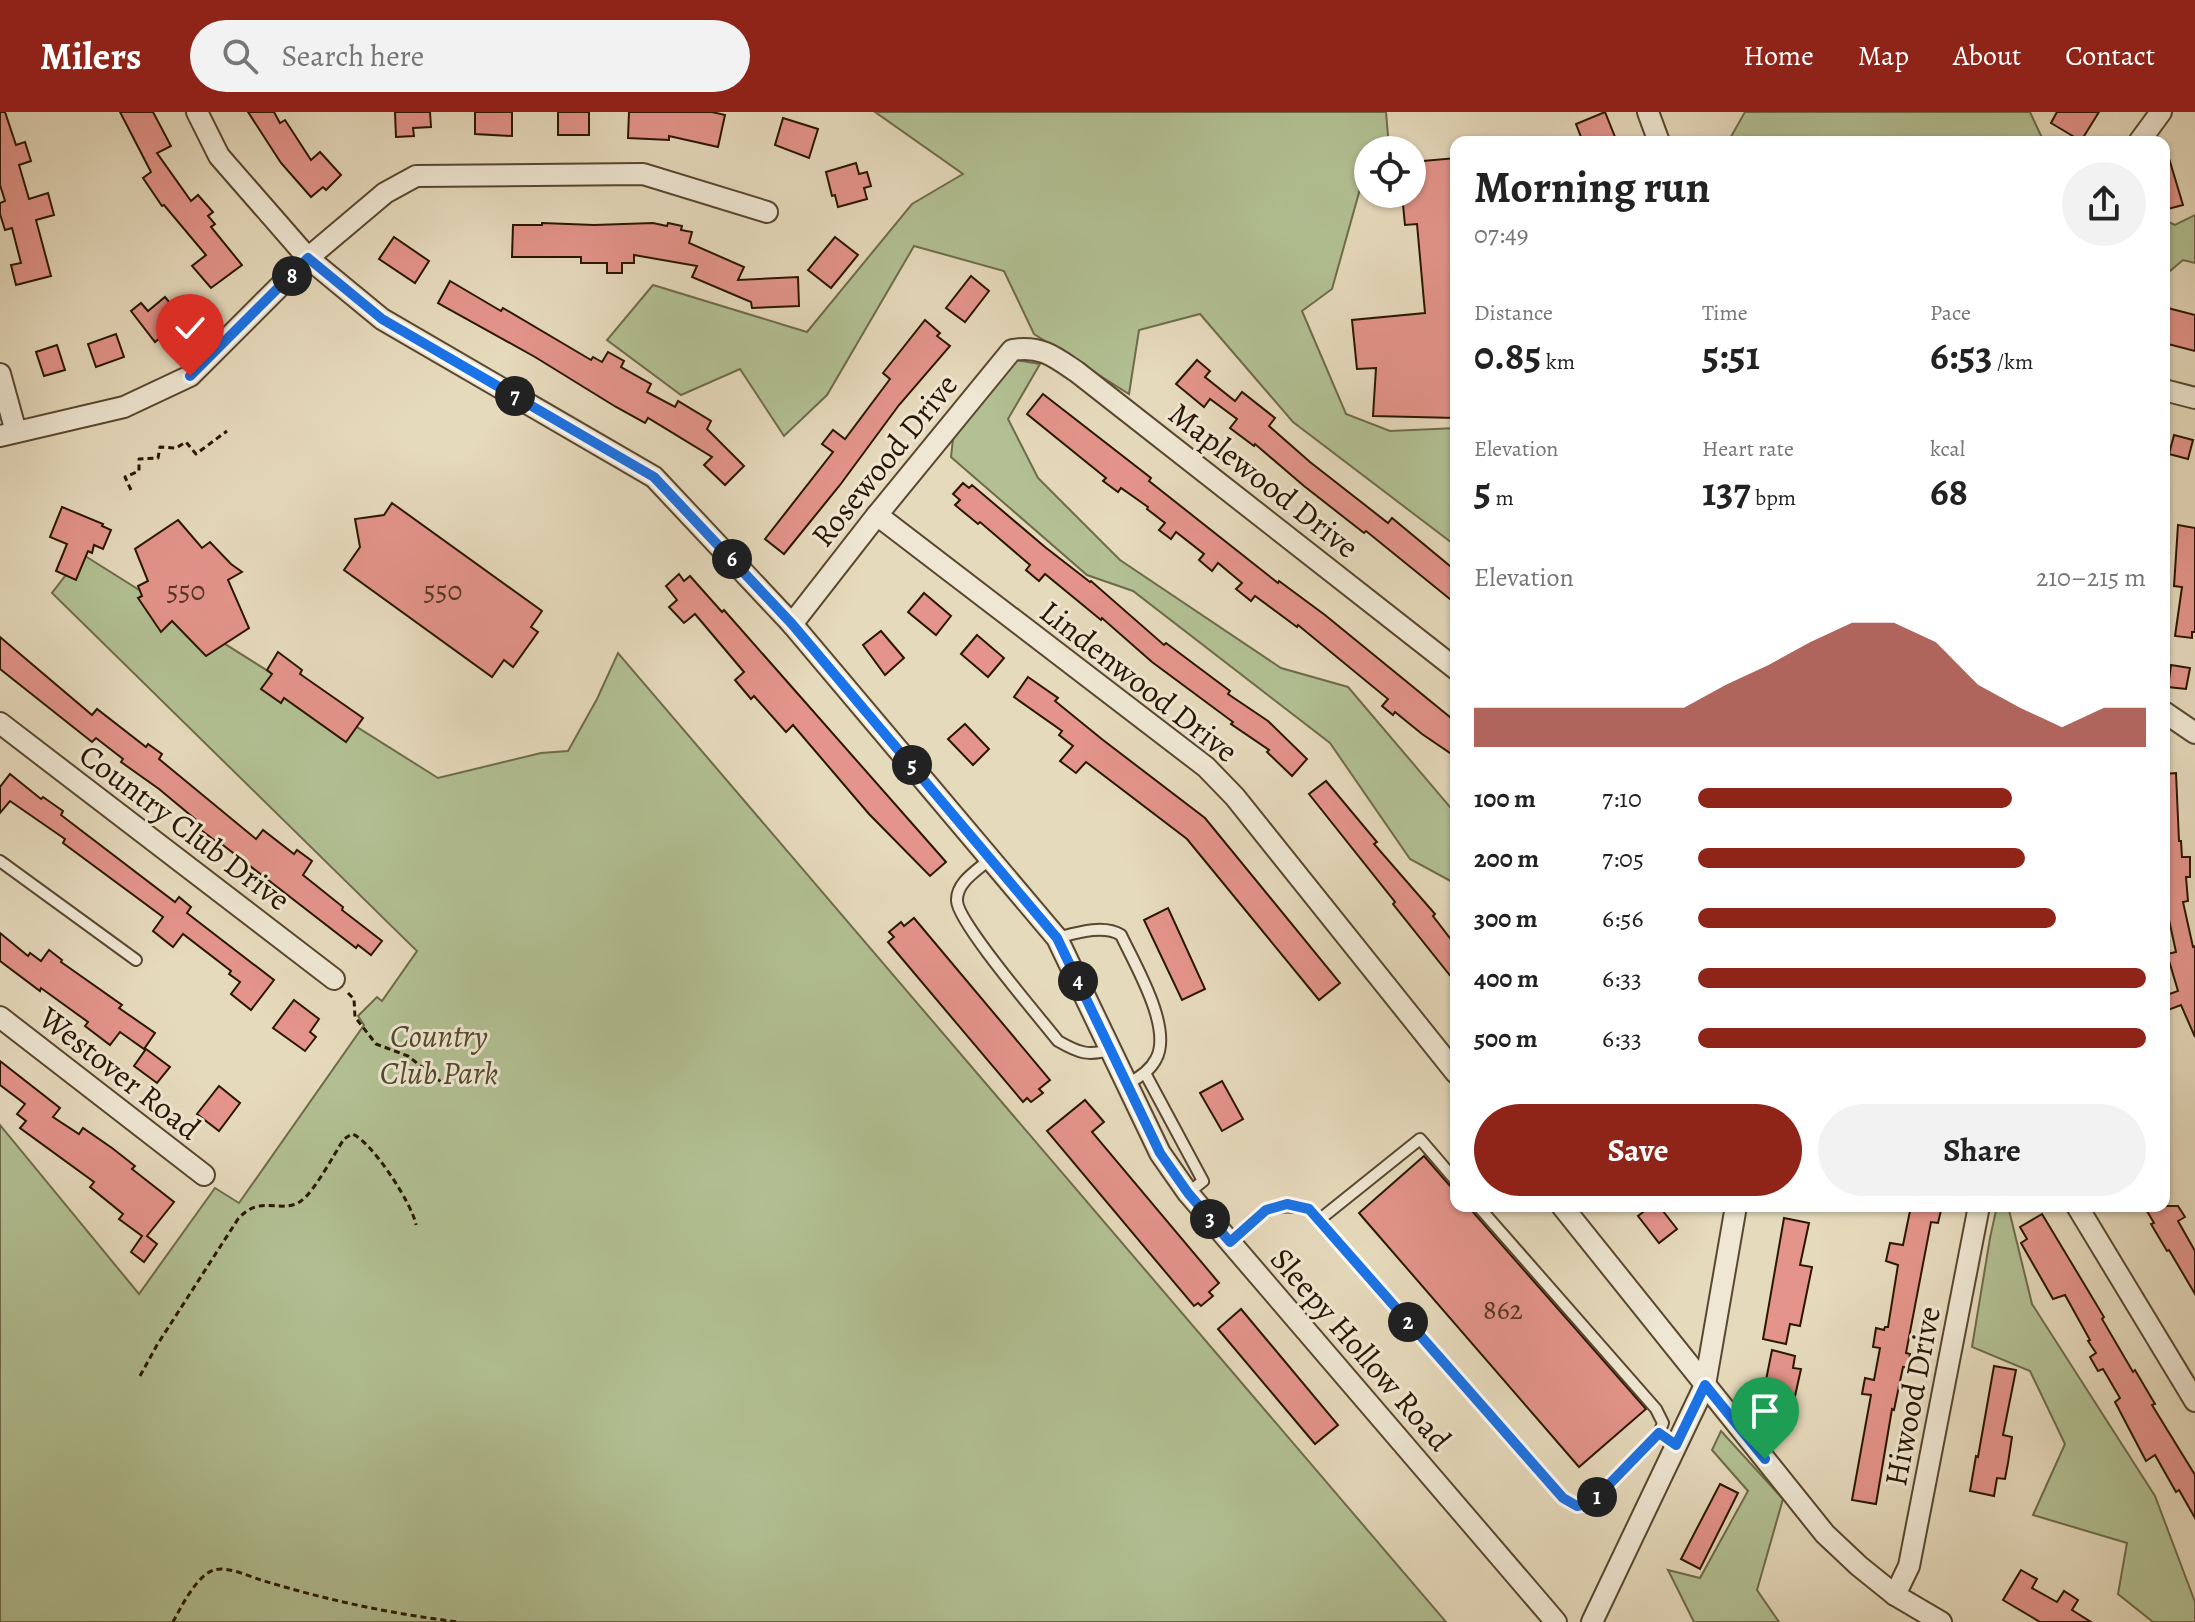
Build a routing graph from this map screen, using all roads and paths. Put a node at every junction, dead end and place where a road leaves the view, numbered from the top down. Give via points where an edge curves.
1 (197, 112) edge
2 (1648, 112) edge
3 (2161, 112) edge
4 (1657, 136) edge
5 (2143, 136) edge
6 (767, 212) dead end
7 (308, 258) junction
8 (1030, 347) joint
9 (0, 374) edge
10 (2170, 392) edge
11 (2195, 398) edge
12 (227, 431) dead end
13 (8, 434) edge
14 (131, 490) dead end
15 (877, 515) junction
16 (792, 624) junction
17 (1450, 664) edge
18 (2170, 716) edge
19 (0, 723) edge
20 (2195, 733) edge
21 (990, 859) junction
22 (0, 861) edge
23 (1057, 938) junction
24 (136, 960) dead end
25 (334, 979) joint
26 (0, 1017) edge
27 (1112, 1050) junction
28 (1450, 1066) edge
29 (1137, 1079) junction
30 (441, 1082) dead end
31 (1450, 1174) edge
32 (204, 1175) dead end
33 (1483, 1212) edge
34 (1567, 1212) edge
35 (1735, 1212) edge
36 (1978, 1212) edge
37 (2081, 1212) edge
38 (1319, 1220) junction
39 (416, 1225) dead end
40 (1230, 1242) junction
41 (140, 1376) dead end
42 (1705, 1385) junction
43 (2195, 1401) edge
44 (1659, 1433) junction
45 (1676, 1445) junction
46 (1895, 1595) junction
47 (173, 1622) edge
48 (459, 1622) edge
49 (1556, 1622) edge
50 (1592, 1622) edge
51 (1941, 1622) edge

1 - 7 street, Sleepy Hollow Road via 219,156
2 - 4 street
3 - 5 street
6 - 7 street via 643,174 416,176 385,193
7 - 13 street via 190,376 124,407
7 - 16 street, Sleepy Hollow Road via 382,319 654,477
8 - 15 street, Rosewood Drive via 1012,350
8 - 17 street, Maplewood Drive via 1077,372
9 - 13 street
10 - 11 street
12 - 14 path via 196,454 186,442 176,448 160,447 158,458 139,459 139,471 125,477
15 - 16 street, Rosewood Drive
15 - 28 street, Lindenwood Drive via 1206,767
16 - 21 street, Sleepy Hollow Road
18 - 20 street
19 - 25 street, Country Club Drive
21 - 23 street, Sleepy Hollow Road
21 - 27 lane via 962,884 957,901 967,926 1058,1041 1078,1053
22 - 24 lane
23 - 27 street, Sleepy Hollow Road
23 - 29 lane via 1112,929 1121,935 1156,1011 1162,1037 1157,1058
25 - 30 path via 354,999 355,1017 376,1044 408,1056
26 - 32 street, Westover Road
27 - 29 street, Sleepy Hollow Road
29 - 40 street, Sleepy Hollow Road via 1160,1153
31 - 38 lane via 1420,1139
33 - 44 lane via 1656,1409 1663,1423
34 - 42 street
35 - 42 street
36 - 46 street, Hiwood Drive via 1909,1566
37 - 43 street
38 - 40 lane via 1309,1209 1287,1204 1266,1210
38 - 44 lane via 1563,1498 1577,1506 1591,1503
39 - 41 path via 411,1206 373,1151 352,1134 301,1201 246,1210 238,1219
40 - 49 street, Sleepy Hollow Road
42 - 45 street
42 - 46 street via 1825,1534
44 - 45 lane
45 - 50 street
46 - 51 street
47 - 48 path via 187,1597 214,1570 308,1595

